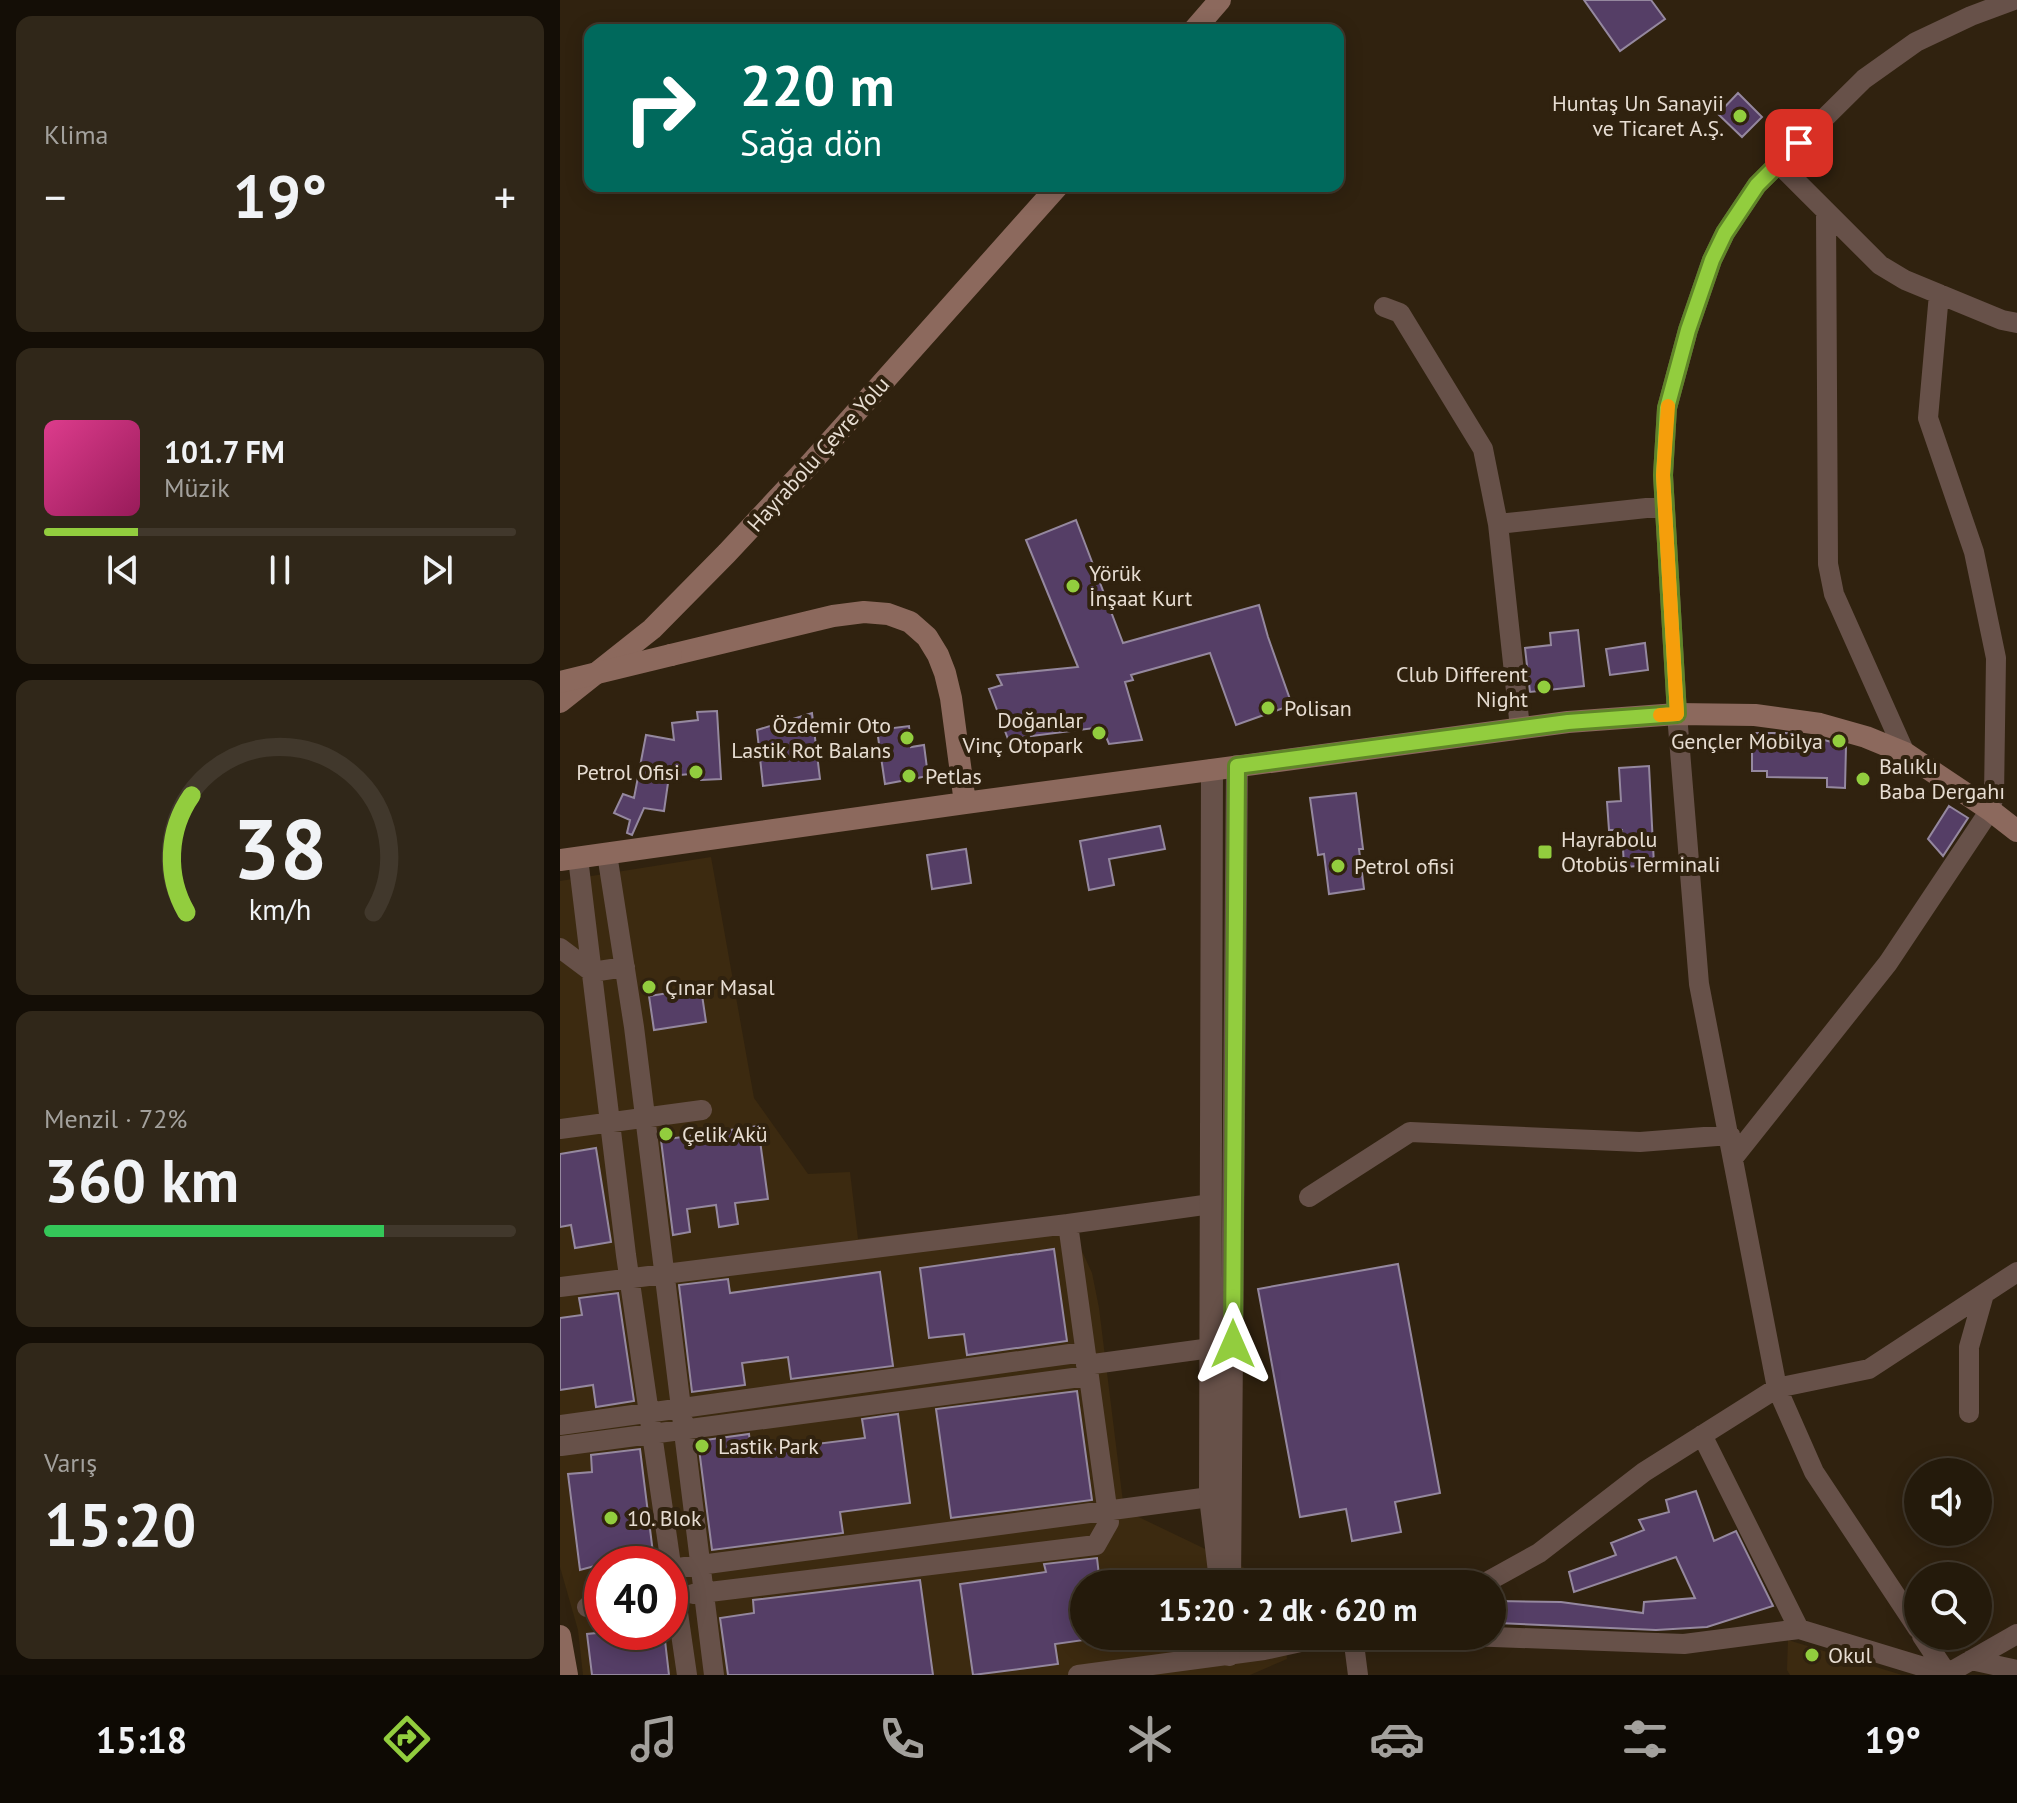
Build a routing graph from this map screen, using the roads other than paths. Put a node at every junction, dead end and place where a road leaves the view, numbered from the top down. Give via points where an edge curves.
1 (1220, 0) edge
2 (2014, 0) edge
3 (2017, 14) edge
4 (1971, 16) junction
5 (1199, 24) edge
6 (1779, 164) junction
7 (1053, 192) edge
8 (1826, 212) junction
9 (1939, 294) junction
10 (1384, 307) dead end
11 (2017, 323) edge
12 (1665, 506) junction
13 (1498, 524) junction
14 (560, 682) edge
15 (560, 702) edge
16 (1677, 714) junction
17 (1520, 728) junction
18 (1905, 753) junction
19 (1237, 766) junction
20 (1212, 770) junction
21 (965, 803) junction
22 (1990, 810) junction
23 (2017, 831) edge
24 (607, 854) junction
25 (569, 859) edge
26 (560, 948) edge
27 (625, 967) junction
28 (592, 972) junction
29 (702, 1110) dead end
30 (645, 1118) junction
31 (610, 1123) junction
32 (560, 1129) edge
33 (1730, 1135) junction
34 (1734, 1157) junction
35 (1309, 1197) dead end
36 (1211, 1204) junction
37 (1068, 1224) junction
38 (2017, 1272) edge
39 (665, 1274) junction
40 (630, 1279) junction
41 (560, 1287) edge
42 (1984, 1294) junction
43 (1211, 1348) junction
44 (1086, 1364) junction
45 (1777, 1388) junction
46 (681, 1408) junction
47 (649, 1412) junction
48 (1969, 1413) dead end
49 (560, 1425) edge
50 (684, 1430) junction
51 (652, 1434) junction
52 (1702, 1435) junction
53 (561, 1446) edge
54 (1210, 1497) junction
55 (1107, 1511) junction
56 (668, 1546) edge
57 (701, 1565) junction
58 (688, 1567) edge
59 (1219, 1570) edge
60 (1230, 1570) edge
61 (1506, 1571) edge
62 (704, 1593) junction
63 (688, 1595) edge
64 (1904, 1608) edge
65 (1799, 1629) junction
66 (2017, 1634) edge
67 (560, 1636) edge
68 (1506, 1637) edge
69 (683, 1650) edge
70 (1229, 1650) edge
71 (1355, 1650) edge
72 (1932, 1650) edge
73 (1971, 1660) junction
74 (2017, 1670) edge
75 (1948, 1674) edge
76 (567, 1675) edge
77 (687, 1675) edge
78 (714, 1675) edge
79 (1078, 1675) edge
80 (1358, 1675) edge

1 - 5 main road
2 - 4 street
3 - 4 street
4 - 6 street via 1916,42 1864,79
6 - 8 street
6 - 12 street via 1757,185 1725,233 1698,301 1667,408
7 - 15 main road, Hayrabolu Çevre Yolu via 727,553 652,629
8 - 9 street via 1880,265
8 - 18 street via 1828,564 1834,594
9 - 11 street
9 - 22 street via 1928,418 1974,552 1996,658
10 - 13 street via 1400,313 1483,449
12 - 13 street
12 - 16 street
13 - 17 street
14 - 21 main road, bridge via 833,616 888,614 910,622 938,655 951,698
16 - 17 main road
16 - 18 main road via 1755,715 1820,724
16 - 33 street via 1699,984
17 - 19 main road
18 - 22 main road
19 - 20 main road
19 - 60 street
20 - 21 main road
20 - 36 street
21 - 24 main road
22 - 23 main road
22 - 34 street via 1888,963
24 - 25 main road
24 - 27 street
25 - 28 street
26 - 28 street
27 - 28 street
27 - 30 street
28 - 31 street
29 - 30 street
30 - 31 street
30 - 39 street
31 - 32 street
31 - 40 street
33 - 34 street
33 - 35 street via 1640,1142 1410,1132
34 - 45 street
36 - 37 street
36 - 43 street
37 - 39 street
37 - 44 street
38 - 42 street
39 - 40 street
39 - 46 street
40 - 41 street
40 - 47 street
42 - 45 street via 1869,1369
42 - 48 street via 1969,1347
43 - 44 street
43 - 54 street
44 - 46 street
44 - 50 street
44 - 55 street
45 - 52 street
45 - 64 street via 1814,1472
46 - 47 street
46 - 50 street
47 - 49 street
47 - 51 street
50 - 51 street
50 - 57 street
51 - 53 street
51 - 56 street
52 - 61 street
52 - 65 street
54 - 55 street
54 - 59 street
55 - 57 street
55 - 62 street via 1109,1522 1096,1545
57 - 58 street
57 - 62 street
62 - 63 street
62 - 78 street
65 - 68 street via 1684,1644
65 - 75 street
66 - 73 street
67 - 76 main road
69 - 77 street
70 - 79 street
71 - 80 street
72 - 75 street
73 - 74 street
73 - 75 street

